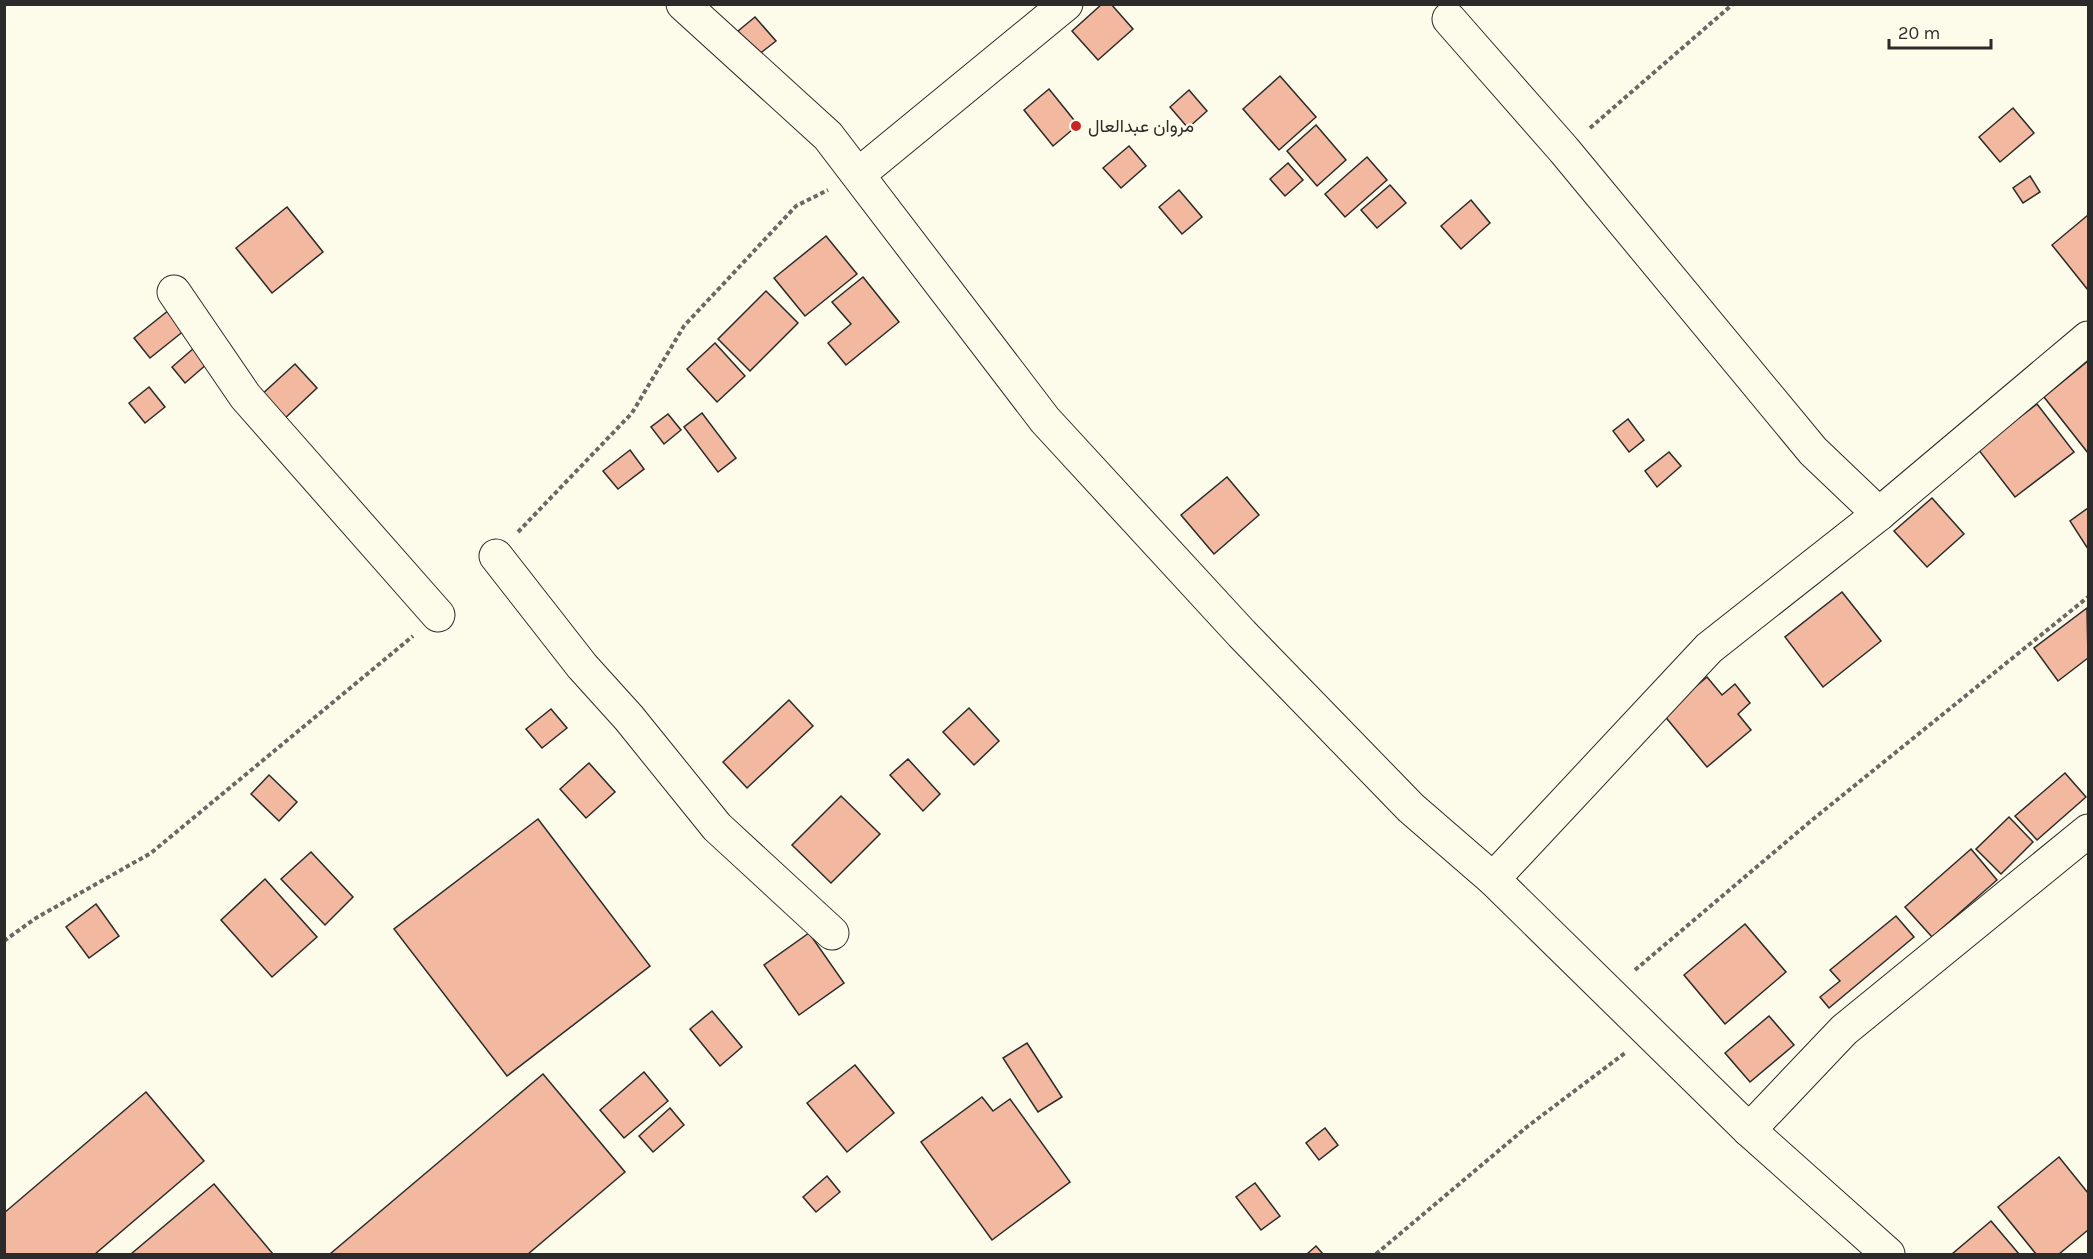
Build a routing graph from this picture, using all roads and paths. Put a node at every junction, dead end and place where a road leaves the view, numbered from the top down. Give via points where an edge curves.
1 (683, 4) edge
2 (1066, 4) edge
3 (1733, 4) edge
4 (1449, 19) dead end
5 (1564, 150) junction
6 (859, 174) junction
7 (174, 292) dead end
8 (2088, 338) edge
9 (1879, 514) junction
10 (496, 556) dead end
11 (2088, 597) edge
12 (438, 615) dead end
13 (2088, 831) edge
14 (1493, 879) junction
15 (832, 933) dead end
16 (1610, 992) junction
17 (1651, 1033) junction
18 (1749, 1130) junction
19 (1376, 1254) edge
20 (1888, 1254) edge

1 - 6 street via 828,136
2 - 6 street
3 - 5 path
4 - 5 street
5 - 9 street via 1813,451
6 - 14 street via 1045,420 1250,642 1411,808
7 - 12 street via 245,396
8 - 9 street
9 - 14 street via 1709,648
10 - 15 street via 717,827
11 - 16 path via 1812,820
13 - 18 street via 1844,1030
14 - 16 street
16 - 17 street
17 - 18 street
17 - 19 path via 1527,1126
18 - 20 street

